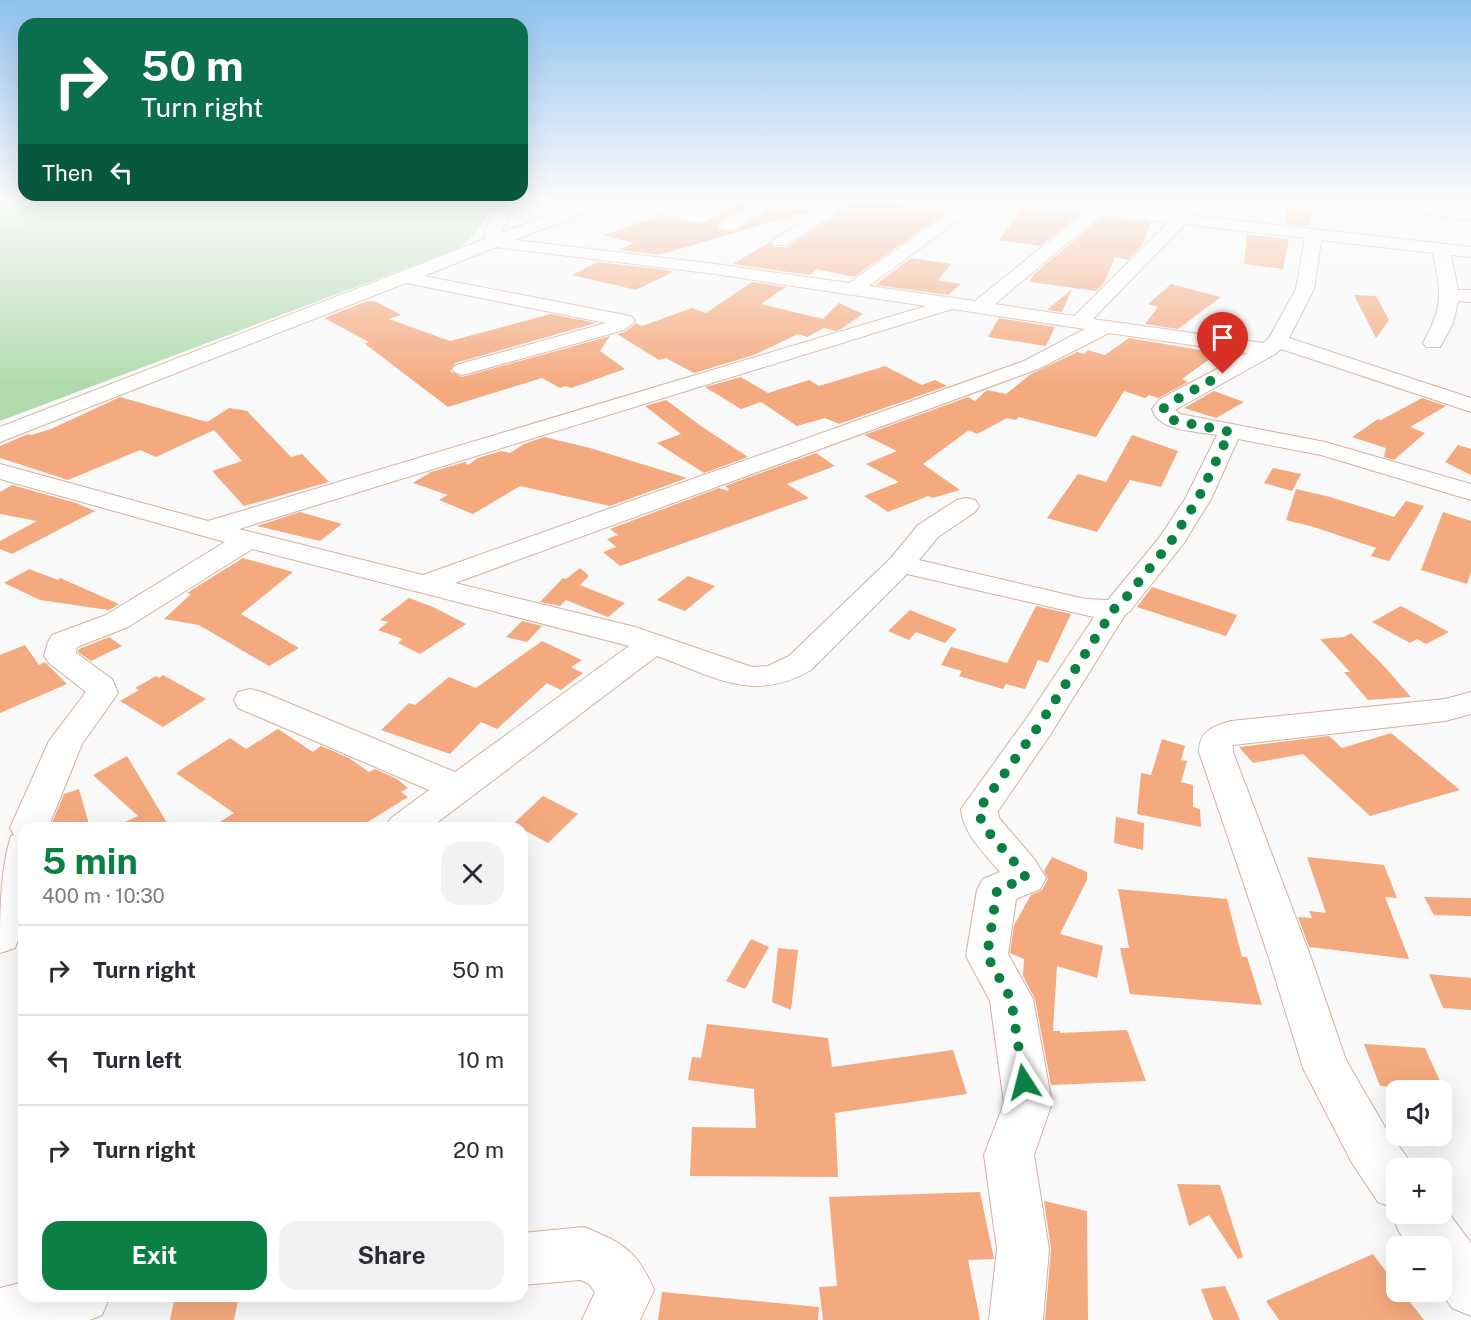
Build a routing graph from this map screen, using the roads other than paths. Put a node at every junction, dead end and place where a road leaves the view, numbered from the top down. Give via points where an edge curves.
1 (438, 264) edge
2 (672, 264) edge
3 (889, 264) edge
4 (1032, 264) edge
5 (1132, 264) edge
6 (1309, 264) edge
7 (1444, 264) edge
8 (404, 277) junction
9 (853, 289) junction
10 (1450, 295) junction
11 (1471, 296) edge
12 (955, 304) junction
13 (980, 307) junction
14 (1080, 321) junction
15 (1108, 325) junction
16 (1433, 343) dead end
17 (1273, 346) junction
18 (463, 369) dead end
19 (1471, 405) edge
20 (1230, 432) junction
21 (0, 435) edge
22 (0, 471) edge
23 (1471, 492) edge
24 (966, 506) dead end
25 (211, 529) junction
26 (248, 540) junction
27 (902, 564) junction
28 (426, 584) junction
29 (1114, 609) junction
30 (653, 644) junction
31 (250, 700) dead end
32 (1471, 703) edge
33 (458, 788) junction
34 (32, 822) edge
35 (412, 822) edge
36 (18, 868) edge
37 (0, 936) edge
38 (1386, 1170) edge
39 (528, 1258) edge
40 (1452, 1262) edge
41 (1471, 1289) edge
42 (57, 1302) edge
43 (0, 1315) edge
44 (609, 1320) edge
45 (1016, 1320) edge

1 - 8 street
2 - 9 street
3 - 9 street
4 - 13 street
5 - 14 street
6 - 17 street via 1305,289
7 - 10 street
8 - 18 street via 625,321
8 - 21 street
9 - 12 street
10 - 11 street
10 - 16 street via 1443,324
12 - 13 street
12 - 25 street
13 - 14 street
14 - 15 street
15 - 17 street
15 - 28 street via 1031,365
17 - 19 street
17 - 20 street via 1163,409 1173,420
20 - 23 street via 1354,456
20 - 29 street via 1198,499 1170,543
22 - 25 street
24 - 27 street via 928,531
25 - 26 street
26 - 28 street
26 - 34 street via 117,621 63,642 60,656 101,686 102,693 66,741
27 - 29 street via 1085,608
27 - 30 street via 800,663 782,675 749,678
28 - 30 street
29 - 45 street via 1038,727 979,809 978,816 1026,878 997,890 987,956 1011,999 1028,1103 1009,1155 1023,1249
30 - 33 street
31 - 33 street
32 - 38 street via 1445,710 1231,733 1216,742 1216,752 1326,1068
33 - 35 street
36 - 37 street
39 - 44 street via 584,1253 608,1265 627,1290
40 - 41 street
42 - 43 street

